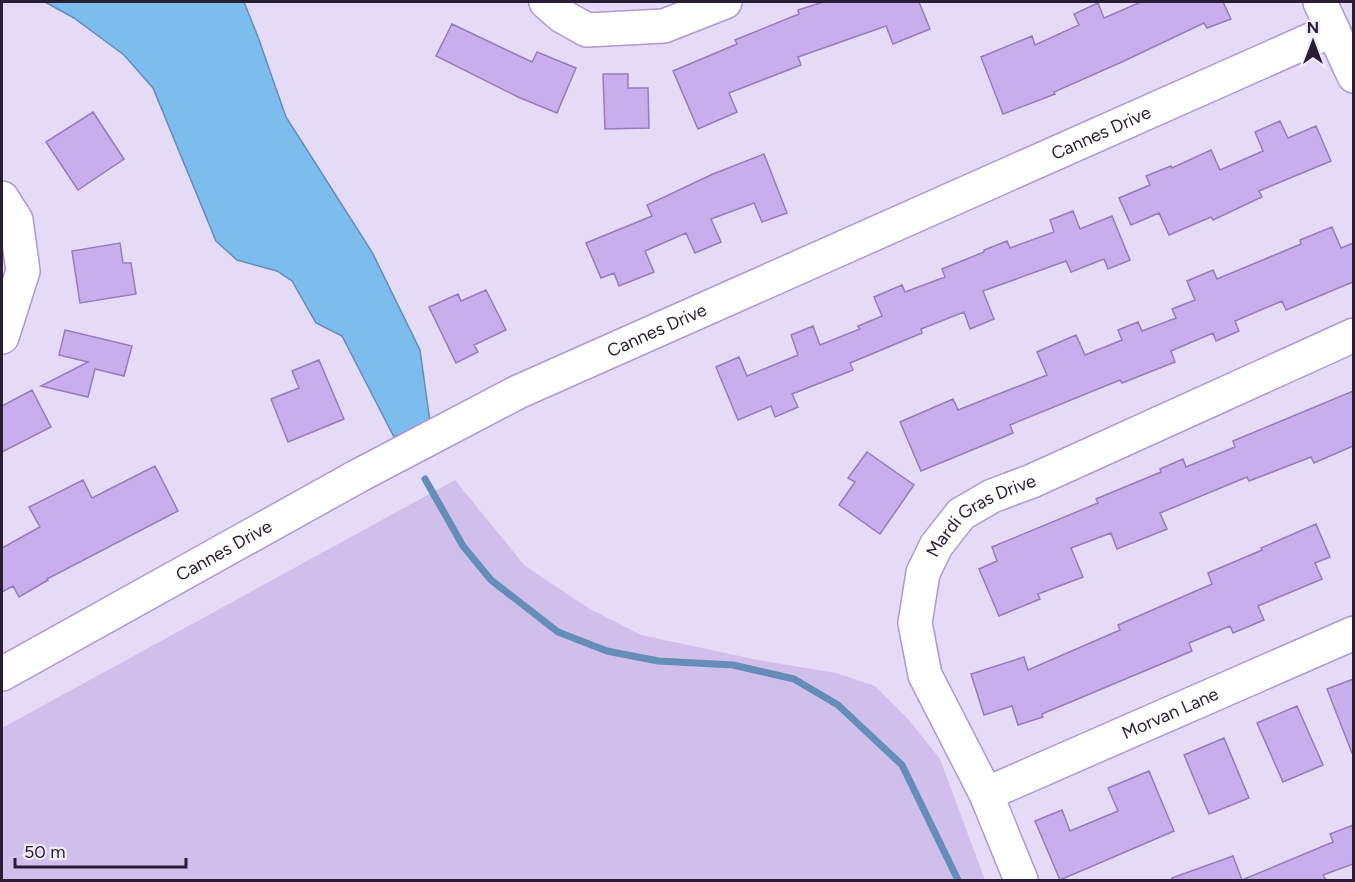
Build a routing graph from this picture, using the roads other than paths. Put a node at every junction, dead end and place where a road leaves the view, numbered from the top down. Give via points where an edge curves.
1 (546, 2) edge
2 (725, 2) edge
3 (1326, 16) edge
4 (1353, 76) edge
5 (2, 198) edge
6 (1353, 335) edge
7 (2, 337) edge
8 (1353, 633) edge
9 (2, 674) edge
10 (986, 794) junction
11 (1021, 880) edge

1 - 2 street via 587,30 664,26
3 - 4 street
3 - 9 street, Cannes Drive via 518,392 358,476
5 - 7 street via 16,220 23,271
6 - 10 street, Mardi Gras Drive via 1032,481 992,495 961,514 936,546 923,573 915,623 925,675
8 - 10 street, Morvan Lane
10 - 11 street, Mardi Gras Drive

